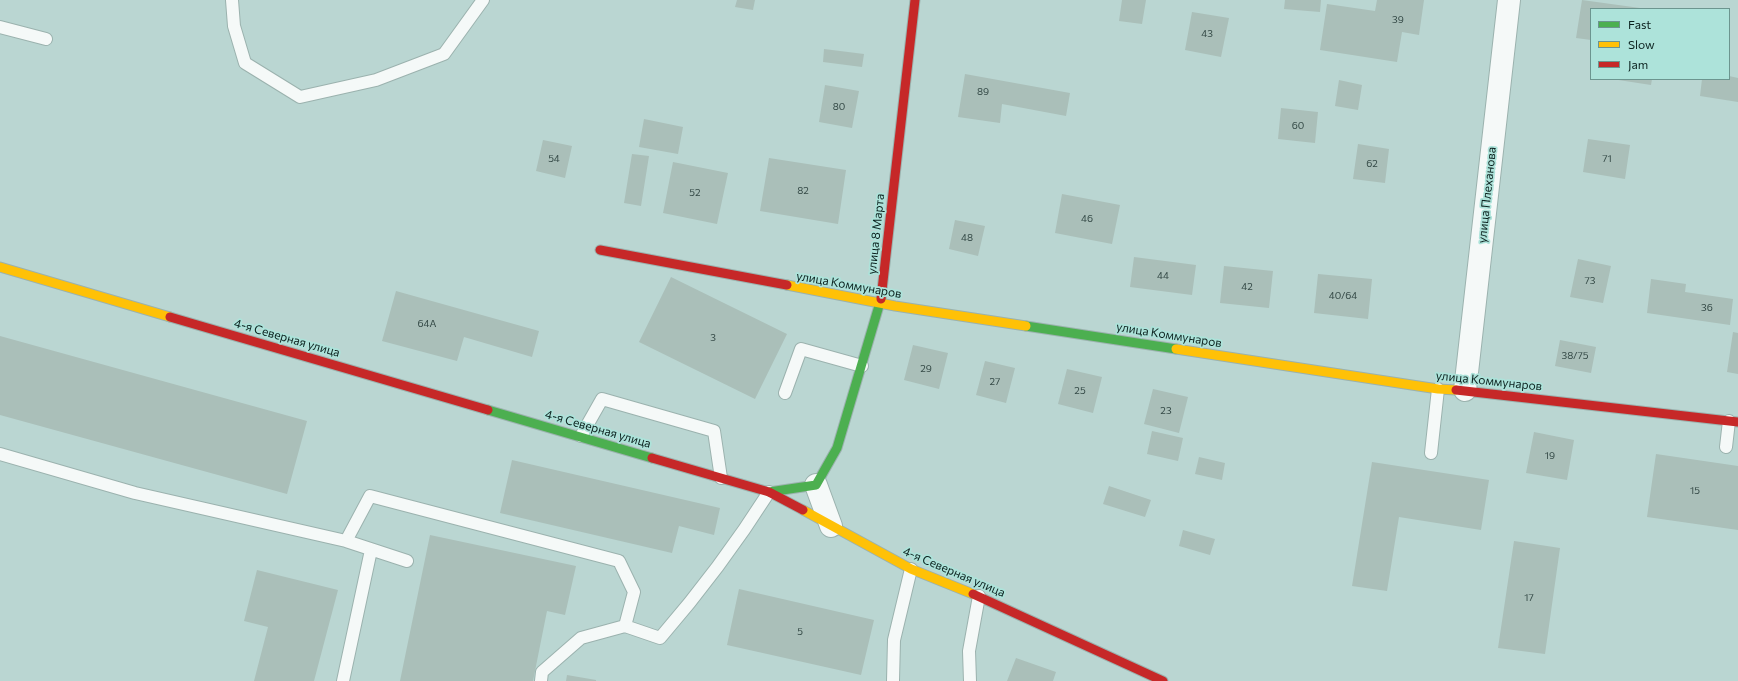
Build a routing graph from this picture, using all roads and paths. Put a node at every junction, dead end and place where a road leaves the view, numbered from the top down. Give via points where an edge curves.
1 (232, 0) edge
2 (483, 0) edge
3 (914, 0) edge
4 (1509, 0) edge
5 (0, 27) edge
6 (46, 39) dead end
7 (600, 250) dead end
8 (0, 267) edge
9 (880, 304) junction
10 (862, 366) junction
11 (1438, 389) junction
12 (1465, 390) junction
13 (784, 393) dead end
14 (1734, 422) edge
15 (580, 436) junction
16 (1726, 447) dead end
17 (1431, 453) dead end
18 (0, 454) edge
19 (721, 478) junction
20 (816, 486) junction
21 (769, 492) junction
22 (831, 526) junction
23 (346, 541) junction
24 (371, 550) junction
25 (407, 561) dead end
26 (911, 569) junction
27 (979, 596) junction
28 (625, 626) junction
29 (343, 681) edge
30 (541, 681) edge
31 (893, 681) edge
32 (970, 681) edge
33 (1163, 681) edge

1 - 2 lane via 234,26 245,64 300,97 376,80 444,54
3 - 9 street, улица 8 Марта
4 - 12 street, улица Плеханова
5 - 6 lane
7 - 9 street, улица Коммунаров
8 - 15 street, 4-я Северная улица
9 - 10 street, улица 8 Марта
9 - 11 street, улица Коммунаров
10 - 13 lane via 801,349
10 - 20 street, улица 8 Марта via 837,448
11 - 12 street, улица Коммунаров
11 - 17 lane
12 - 14 street, улица Коммунаров
14 - 16 lane
15 - 19 street, 4-я Северная улица
15 - 19 lane via 602,399 714,431
18 - 23 lane via 135,493
19 - 21 street, 4-я Северная улица
20 - 21 street
20 - 22 street
21 - 22 street, 4-я Северная улица
21 - 28 lane via 738,540 660,638
22 - 26 street, 4-я Северная улица
23 - 24 lane
23 - 28 lane via 370,496 619,561 634,592
24 - 25 lane
24 - 29 lane
26 - 27 street, 4-я Северная улица
26 - 31 lane via 894,640
27 - 32 lane via 969,651
27 - 33 street, 4-я Северная улица
28 - 30 lane via 581,638 542,672

